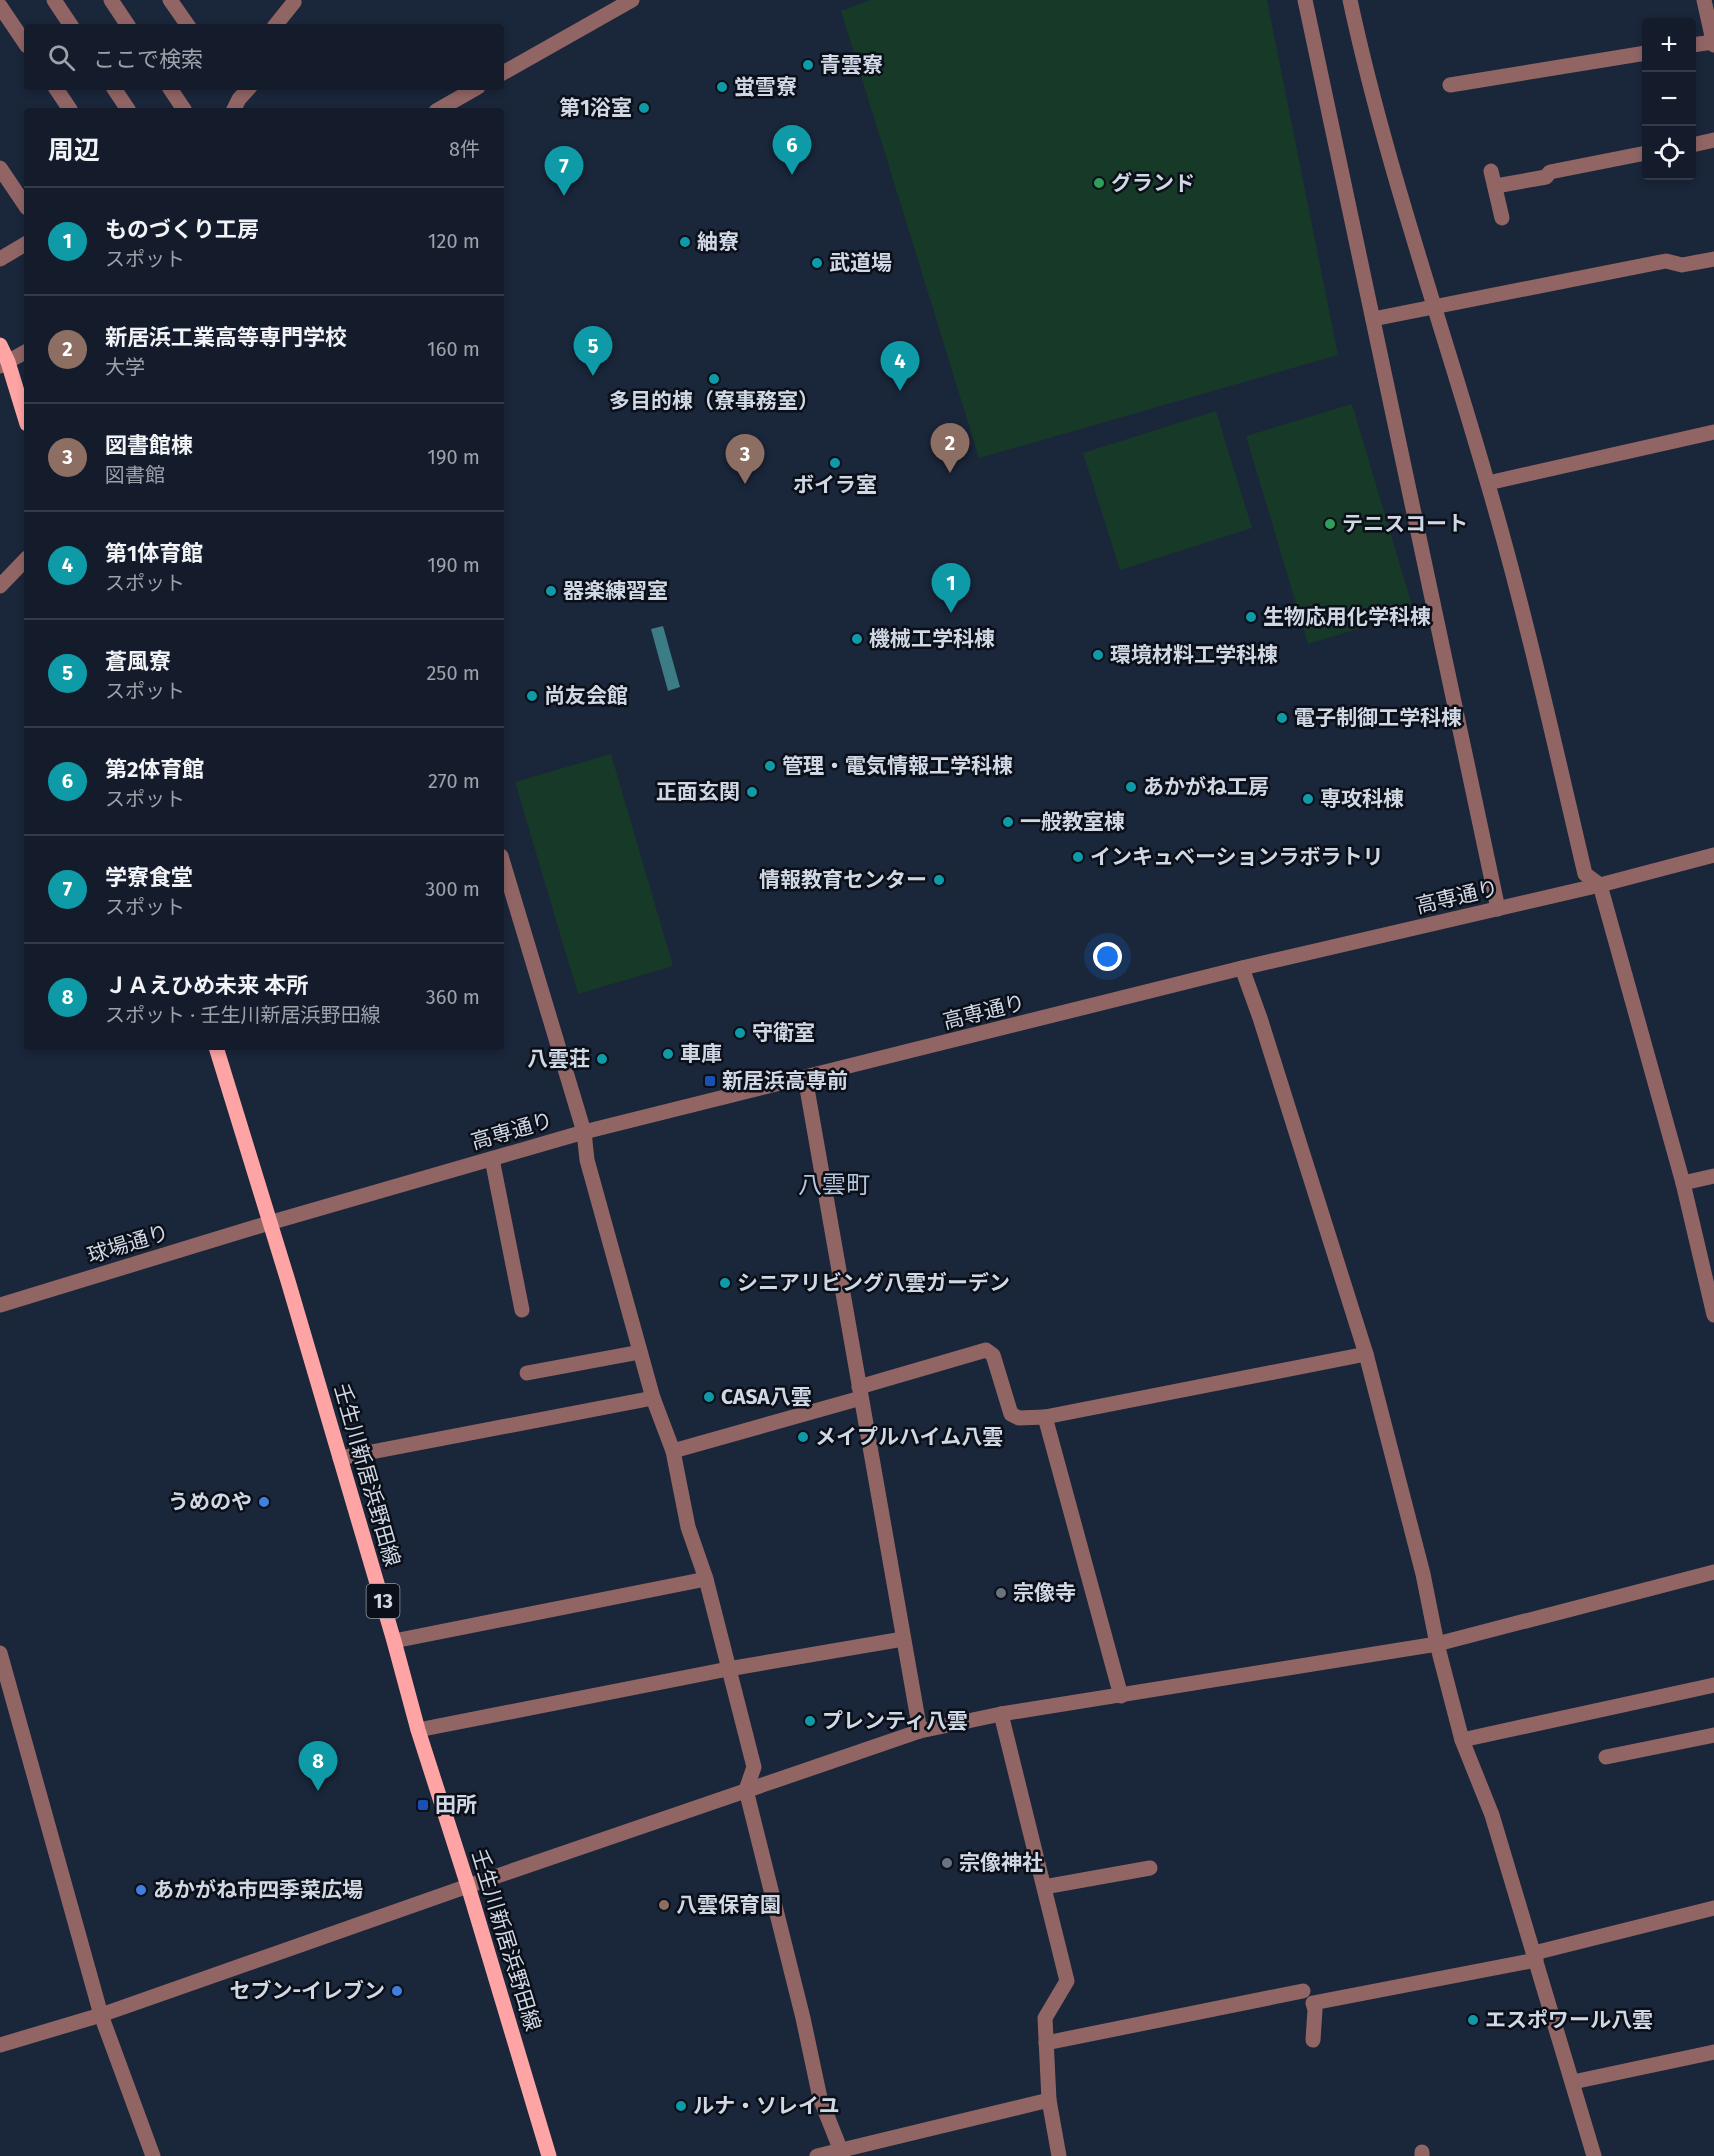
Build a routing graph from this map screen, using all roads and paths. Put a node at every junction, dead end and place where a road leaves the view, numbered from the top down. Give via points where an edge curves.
1 (54, 0) edge
2 (111, 0) edge
3 (170, 0) edge
4 (632, 0) edge
5 (1305, 0) edge
6 (1350, 0) edge
7 (1704, 0) edge
8 (294, 1) edge
9 (0, 6) edge
10 (70, 24) edge
11 (127, 24) edge
12 (187, 24) edge
13 (276, 24) edge
14 (24, 42) edge
15 (1714, 43) edge
16 (1696, 45) edge
17 (1642, 54) edge
18 (504, 72) edge
19 (1450, 85) dead end
20 (57, 90) edge
21 (115, 90) edge
22 (171, 90) edge
23 (473, 90) edge
24 (69, 108) edge
25 (127, 108) edge
26 (183, 108) edge
27 (441, 108) edge
28 (1714, 140) edge
29 (1696, 144) edge
30 (1642, 154) edge
31 (0, 168) edge
32 (1491, 171) dead end
33 (1496, 186) junction
34 (24, 204) edge
35 (1502, 218) dead end
36 (24, 245) edge
37 (0, 259) edge
38 (1714, 259) edge
39 (1434, 306) junction
40 (1373, 318) junction
41 (0, 345) edge
42 (24, 353) edge
43 (4, 364) edge
44 (24, 416) edge
45 (1714, 432) edge
46 (1488, 483) junction
47 (24, 561) edge
48 (0, 586) edge
49 (1714, 855) edge
50 (504, 866) edge
51 (1599, 885) junction
52 (1498, 909) junction
53 (1242, 968) junction
54 (217, 1050) edge
55 (805, 1077) junction
56 (584, 1132) junction
57 (492, 1159) junction
58 (1714, 1176) edge
59 (1683, 1183) junction
60 (269, 1223) junction
61 (0, 1305) edge
62 (522, 1310) dead end
63 (1714, 1314) edge
64 (640, 1352) junction
65 (1366, 1354) junction
66 (527, 1373) dead end
67 (860, 1392) junction
68 (653, 1398) junction
69 (1046, 1417) junction
70 (673, 1450) junction
71 (340, 1458) junction
72 (1714, 1572) edge
73 (706, 1579) junction
74 (903, 1639) junction
75 (394, 1641) junction
76 (1437, 1644) junction
77 (0, 1653) edge
78 (728, 1669) junction
79 (1714, 1685) edge
80 (1121, 1696) junction
81 (1001, 1714) junction
82 (418, 1730) junction
83 (920, 1731) junction
84 (1714, 1735) edge
85 (1462, 1740) junction
86 (1606, 1757) dead end
87 (746, 1790) junction
88 (1150, 1868) dead end
89 (468, 1886) junction
90 (1044, 1887) junction
91 (1714, 1908) edge
92 (1535, 1957) junction
93 (1303, 1991) dead end
94 (101, 2015) junction
95 (1312, 2040) dead end
96 (1046, 2043) junction
97 (0, 2045) edge
98 (1714, 2052) edge
99 (1573, 2082) junction
100 (1049, 2100) junction
101 (842, 2153) edge
102 (153, 2156) edge
103 (549, 2156) edge
104 (817, 2156) edge
105 (1059, 2156) edge
106 (1594, 2156) edge

1 - 10 street
2 - 11 street
3 - 12 street
4 - 18 street
5 - 40 street
6 - 39 street
7 - 15 street
8 - 13 street
9 - 14 street
15 - 16 street
17 - 19 street
20 - 24 street
21 - 25 street
22 - 26 street
23 - 27 street
28 - 29 street
30 - 33 street
31 - 34 street
32 - 33 street
33 - 35 street
36 - 37 street
38 - 39 street via 1682,265 1666,261
39 - 40 street
39 - 46 street
40 - 52 street
41 - 43 main road
42 - 43 street
43 - 44 main road
45 - 46 street
46 - 51 street via 1532,647 1585,874
47 - 48 street
49 - 51 street, 高専通り
50 - 56 street
51 - 52 street, 高専通り
51 - 59 street
52 - 53 street, 高専通り
53 - 55 street, 高専通り
53 - 65 street
54 - 60 main road, 壬生川新居浜野田線 / 13
55 - 56 street, 高専通り
55 - 67 street
56 - 57 street, 高専通り
56 - 64 street via 587,1160
57 - 60 street, 高専通り
57 - 62 street
58 - 59 street
59 - 63 street
60 - 61 street, 球場通り
60 - 71 main road, 壬生川新居浜野田線 / 13
64 - 66 street
64 - 68 street
65 - 69 street
65 - 76 street
67 - 69 street via 986,1350 993,1355 1011,1414 1019,1418
67 - 70 street
67 - 74 street
68 - 70 street
68 - 71 street
69 - 80 street
70 - 73 street via 688,1527
71 - 75 main road, 壬生川新居浜野田線 / 13
72 - 76 street
73 - 75 street
73 - 78 street
74 - 78 street
74 - 83 street
75 - 82 main road, 壬生川新居浜野田線 / 13
76 - 80 street
76 - 85 street
77 - 94 street
78 - 82 street
78 - 87 street via 754,1767
79 - 85 street
80 - 81 street
81 - 83 street
81 - 90 street
82 - 89 main road, 壬生川新居浜野田線 / 13
83 - 87 street
84 - 86 street
85 - 92 street via 1492,1815
87 - 89 street
87 - 101 street via 820,2098
88 - 90 street
89 - 94 street
89 - 103 main road, 壬生川新居浜野田線 / 13
90 - 96 street via 1067,1981 1045,2018
91 - 92 street
92 - 95 street via 1313,2003
92 - 99 street
93 - 96 street
94 - 97 street
94 - 102 street
96 - 100 street
98 - 99 street
99 - 106 street
100 - 101 street
100 - 105 street
101 - 104 street

